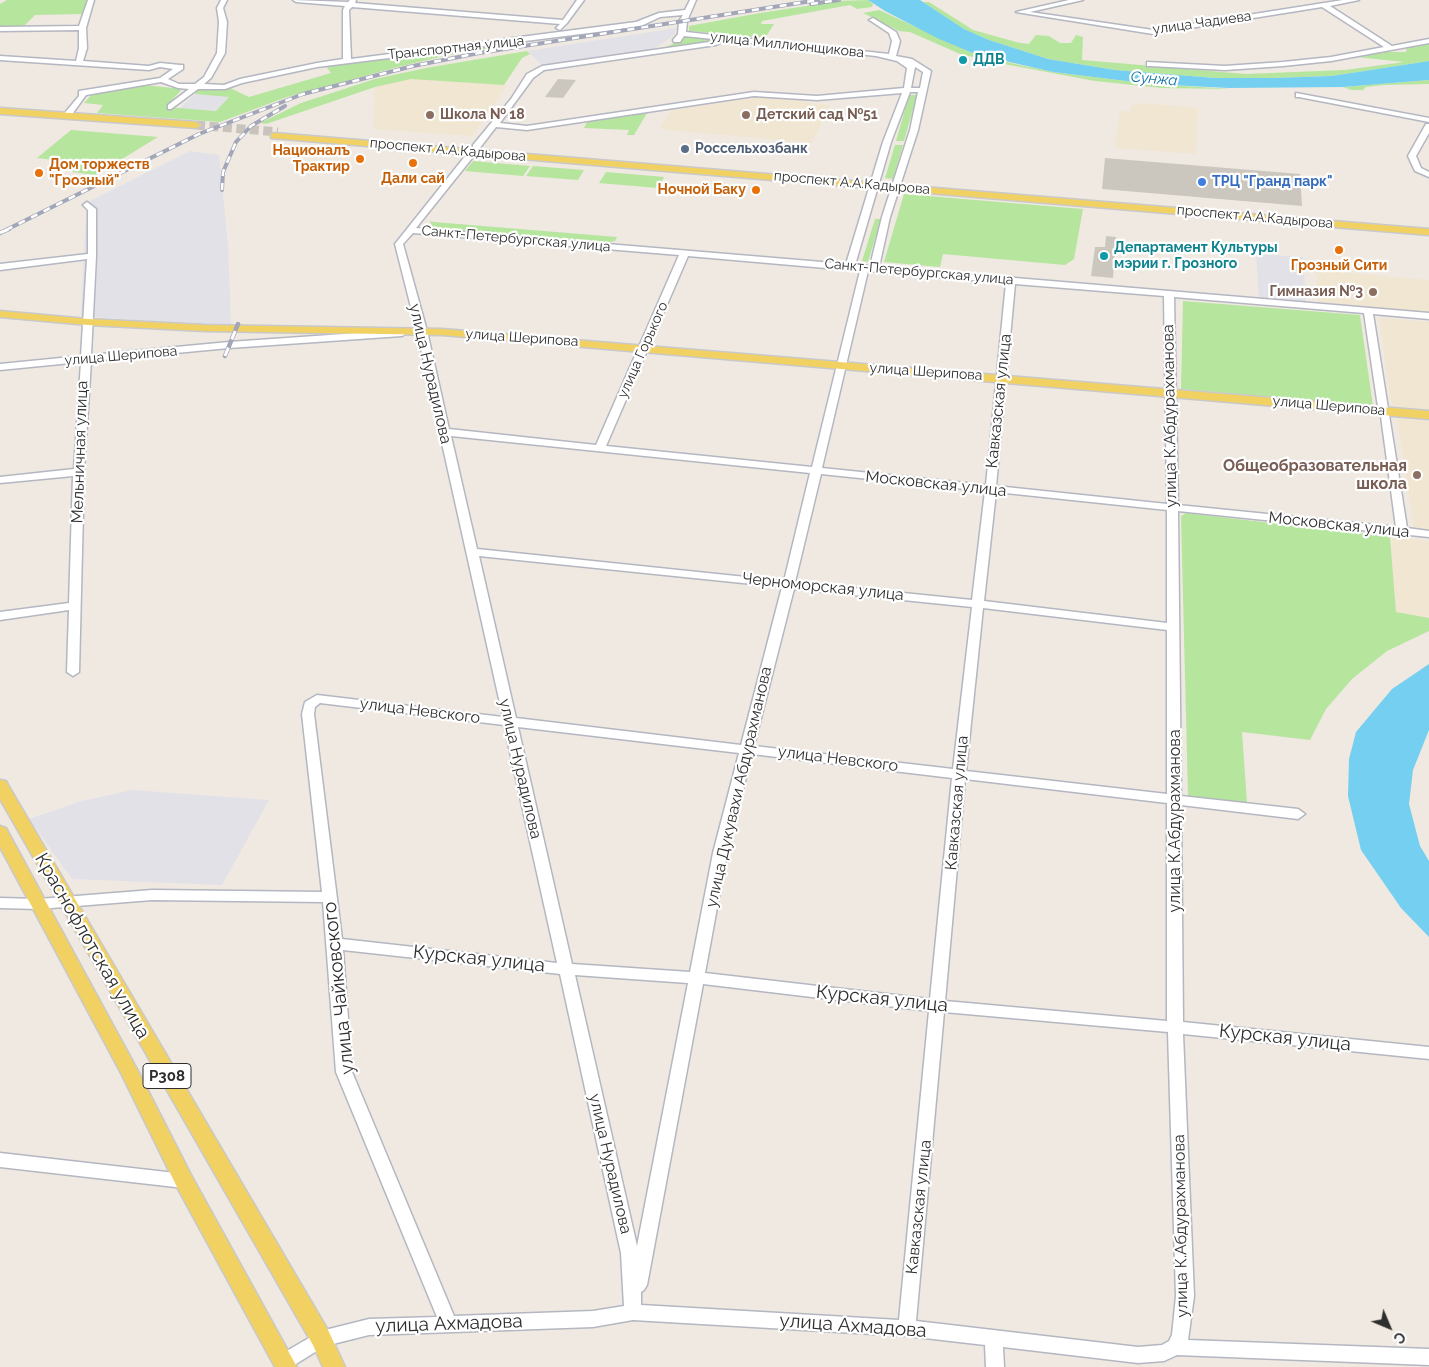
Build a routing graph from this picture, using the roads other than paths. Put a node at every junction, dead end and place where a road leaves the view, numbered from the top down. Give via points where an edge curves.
1 (91, 0) edge
2 (224, 0) edge
3 (296, 0) edge
4 (581, 0) edge
5 (693, 0) edge
6 (1080, 0) edge
7 (1356, 0) edge
8 (352, 2) edge
9 (1323, 5) junction
10 (687, 12) junction
11 (873, 20) dead end
12 (565, 22) junction
13 (82, 28) junction
14 (0, 29) edge
15 (682, 34) junction
16 (552, 35) junction
17 (735, 40) junction
18 (1429, 41) edge
19 (1391, 48) junction
20 (661, 50) junction
21 (892, 56) junction
22 (0, 58) edge
23 (348, 61) junction
24 (79, 63) junction
25 (1150, 64) dead end
26 (911, 71) junction
27 (928, 74) junction
28 (162, 80) junction
29 (195, 86) junction
30 (906, 90) junction
31 (924, 90) junction
32 (1299, 95) dead end
33 (171, 107) dead end
34 (0, 110) edge
35 (0, 115) edge
36 (67, 116) junction
37 (1429, 120) edge
38 (495, 124) junction
39 (1429, 126) edge
40 (276, 134) tunnel mouth
41 (898, 143) junction
42 (477, 146) junction
43 (1429, 175) edge
44 (876, 182) junction
45 (897, 184) junction
46 (87, 205) dead end
47 (876, 217) junction
48 (1429, 226) edge
49 (410, 230) junction
50 (1429, 232) edge
51 (685, 252) junction
52 (92, 256) junction
53 (0, 266) edge
54 (850, 266) junction
55 (869, 267) junction
56 (1011, 279) junction
57 (1169, 293) junction
58 (1368, 310) junction
59 (0, 314) edge
60 (1429, 316) edge
61 (88, 322) junction
62 (422, 331) junction
63 (644, 348) junction
64 (84, 359) junction
65 (841, 365) junction
66 (0, 367) edge
67 (1003, 378) junction
68 (1172, 392) junction
69 (1384, 409) junction
70 (1429, 415) edge
71 (444, 432) junction
72 (600, 448) junction
73 (816, 470) junction
74 (79, 472) junction
75 (0, 480) edge
76 (989, 490) junction
77 (1171, 507) junction
78 (1402, 531) junction
79 (1429, 534) edge
80 (471, 552) junction
81 (788, 584) junction
82 (978, 604) junction
83 (76, 606) junction
84 (0, 616) edge
85 (1174, 627) junction
86 (73, 672) dead end
87 (317, 699) joint
88 (509, 721) junction
89 (745, 748) junction
90 (959, 774) junction
91 (0, 785) edge
92 (1175, 800) junction
93 (1298, 814) dead end
94 (0, 832) edge
95 (329, 897) junction
96 (67, 902) junction
97 (0, 904) edge
98 (39, 904) junction
99 (335, 944) junction
100 (567, 969) junction
101 (698, 978) junction
102 (939, 1006) junction
103 (1175, 1027) junction
104 (1429, 1053) edge
105 (0, 1160) edge
106 (184, 1181) junction
107 (633, 1312) junction
108 (448, 1322) junction
109 (907, 1328) junction
110 (992, 1338) junction
111 (321, 1339) junction
112 (1175, 1347) junction
113 (1429, 1357) edge
114 (285, 1365) edge
115 (334, 1367) edge
116 (995, 1367) edge

1 - 13 street
2 - 29 street via 220,8 223,22 221,53 207,78
3 - 8 street
4 - 12 street
5 - 10 street
6 - 9 street, улица Чадиева via 1018,12 1153,32
7 - 9 street, улица Чадиева
8 - 12 street
8 - 23 street via 346,10
9 - 19 street
10 - 15 street
10 - 16 street, Транспортная улица via 658,15 638,24
11 - 21 street via 892,32 896,41
12 - 16 street
13 - 14 street
13 - 24 street via 83,48
15 - 17 street, улица Миллионщикова
15 - 20 street
16 - 23 street, Транспортная улица
17 - 20 street
17 - 21 street, улица Миллионщикова
18 - 19 street
19 - 25 street via 1264,66 1225,68
20 - 38 street via 537,70
21 - 26 street via 907,63
21 - 27 street via 913,63
22 - 24 street
23 - 29 street, Транспортная улица via 273,73 225,87
24 - 28 street via 180,67
26 - 27 street
26 - 30 street, улица Дукувахи Абдурахманова
27 - 31 street, улица Дукувахи Абдурахманова
28 - 29 street, Транспортная улица via 178,86
28 - 36 street via 82,93
29 - 33 street
30 - 31 street
30 - 38 street via 827,97 754,94 527,128
30 - 41 street, улица Дукувахи Абдурахманова
31 - 41 street, улица Дукувахи Абдурахманова
32 - 37 street
34 - 36 main road
35 - 36 main road via 195,127
38 - 42 street
39 - 43 street via 1412,156 1418,169
40 - 42 main road, проспект А.А.Кадырова
41 - 44 street, улица Дукувахи Абдурахманова
41 - 45 street, улица Дукувахи Абдурахманова
42 - 44 main road, проспект А.А.Кадырова
42 - 49 street
44 - 45 main road, проспект А.А.Кадырова
44 - 47 street, улица Дукувахи Абдурахманова
45 - 47 street, улица Дукувахи Абдурахманова
45 - 48 main road, проспект А.А.Кадырова
45 - 50 main road, проспект А.А.Кадырова
46 - 52 street, Мельничная улица via 92,209
47 - 54 street, улица Дукувахи Абдурахманова
47 - 55 street, улица Дукувахи Абдурахманова
49 - 51 street, Санкт-Петербургская улица
49 - 62 street, улица Нурадилова via 399,244
51 - 54 street, Санкт-Петербургская улица
51 - 63 street, улица Горького
52 - 53 street
52 - 61 street, Мельничная улица
54 - 55 street, Санкт-Петербургская улица
55 - 56 street, Санкт-Петербургская улица
55 - 65 street, улица Дукувахи Абдурахманова
56 - 57 street, Санкт-Петербургская улица
56 - 67 street, Кавказская улица
57 - 58 street, Санкт-Петербургская улица
57 - 68 street, улица К.Абдурахманова
58 - 60 street, Санкт-Петербургская улица
58 - 69 street
59 - 61 main road, улица Шерипова
61 - 62 main road, улица Шерипова via 236,330
61 - 64 street, Мельничная улица
62 - 63 main road, улица Шерипова
62 - 64 street, улица Шерипова
62 - 71 street, улица Нурадилова
63 - 65 main road, улица Шерипова
63 - 72 street, улица Горького
64 - 66 street, улица Шерипова
64 - 74 street, Мельничная улица
65 - 67 main road, улица Шерипова
65 - 73 street, улица Дукувахи Абдурахманова
67 - 68 main road, улица Шерипова
67 - 76 street, Кавказская улица
68 - 69 main road, улица Шерипова
68 - 77 street, улица К.Абдурахманова
69 - 70 main road, улица Шерипова
69 - 78 street
71 - 72 street, Московская улица
71 - 80 street, улица Нурадилова
72 - 73 street, Московская улица
73 - 76 street, Московская улица
73 - 81 street, улица Дукувахи Абдурахманова
74 - 75 street
74 - 83 street, Мельничная улица
76 - 77 street, Московская улица
76 - 82 street, Кавказская улица
77 - 78 street, Московская улица
77 - 85 street, улица К.Абдурахманова
78 - 79 street, Московская улица
80 - 81 street, Черноморская улица
80 - 88 street, улица Нурадилова
81 - 82 street, Черноморская улица
81 - 89 street, улица Дукувахи Абдурахманова
82 - 85 street, Черноморская улица
82 - 90 street, Кавказская улица
83 - 84 street
83 - 86 street, Мельничная улица
85 - 92 street, улица К.Абдурахманова
87 - 88 street, улица Невского
87 - 95 street, улица Чайковского via 308,705 308,714
88 - 89 street, улица Невского
88 - 100 street, улица Нурадилова
89 - 90 street, улица Невского
89 - 101 street, улица Дукувахи Абдурахманова via 720,852
90 - 92 street, улица Невского
90 - 102 street, Кавказская улица
91 - 96 main road, Краснофлотская улица / P308
92 - 93 street, улица Невского
92 - 103 street, улица К.Абдурахманова
94 - 98 main road, Краснофлотская улица / p308
95 - 96 street via 152,895
95 - 99 street, улица Чайковского
96 - 98 street
96 - 111 main road, Краснофлотская улица / P308
97 - 98 street
98 - 106 main road, Краснофлотская улица / p308
99 - 100 street, Курская улица
99 - 108 street, улица Чайковского via 344,1072
100 - 101 street, Курская улица
100 - 107 street, улица Нурадилова via 630,1253
101 - 102 street, Курская улица
101 - 107 street, улица Дукувахи Абдурахманова
102 - 103 street, Курская улица
102 - 109 street, Кавказская улица
103 - 104 street, Курская улица
103 - 112 street, улица К.Абдурахманова via 1185,1296 1181,1335
105 - 106 street
106 - 114 main road, Краснофлотская улица / p308
107 - 108 street, улица Ахмадова via 593,1319
107 - 109 street, улица Ахмадова
108 - 111 street, улица Ахмадова via 369,1327
109 - 110 street, улица Ахмадова
110 - 112 street, улица Ахмадова via 1138,1355 1164,1353
110 - 116 street
111 - 114 street, улица Ахмадова
111 - 115 main road, Краснофлотская улица / P308
112 - 113 street, улица Ахмадова

